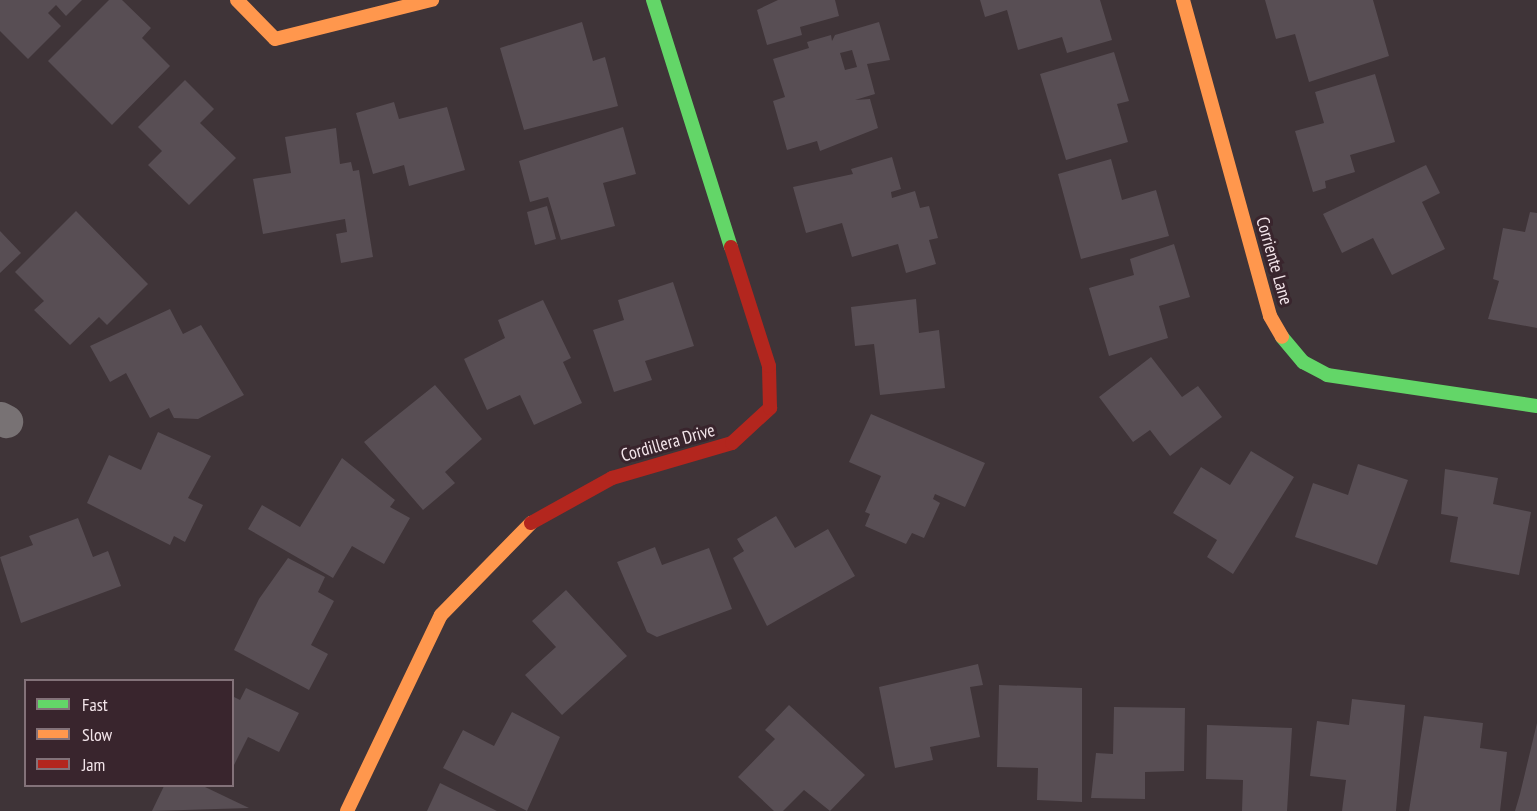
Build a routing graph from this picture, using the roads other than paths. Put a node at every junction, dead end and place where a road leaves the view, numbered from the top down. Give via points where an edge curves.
1 (237, 0) edge
2 (432, 0) edge
3 (653, 0) edge
4 (1183, 0) edge
5 (1537, 406) edge
6 (347, 811) edge

1 - 2 street via 275,39
3 - 6 street, Cordillera Drive via 769,366 770,408 732,443 612,478 528,525 441,615
4 - 5 street, Corriente Lane via 1270,316 1286,345 1303,362 1327,375

